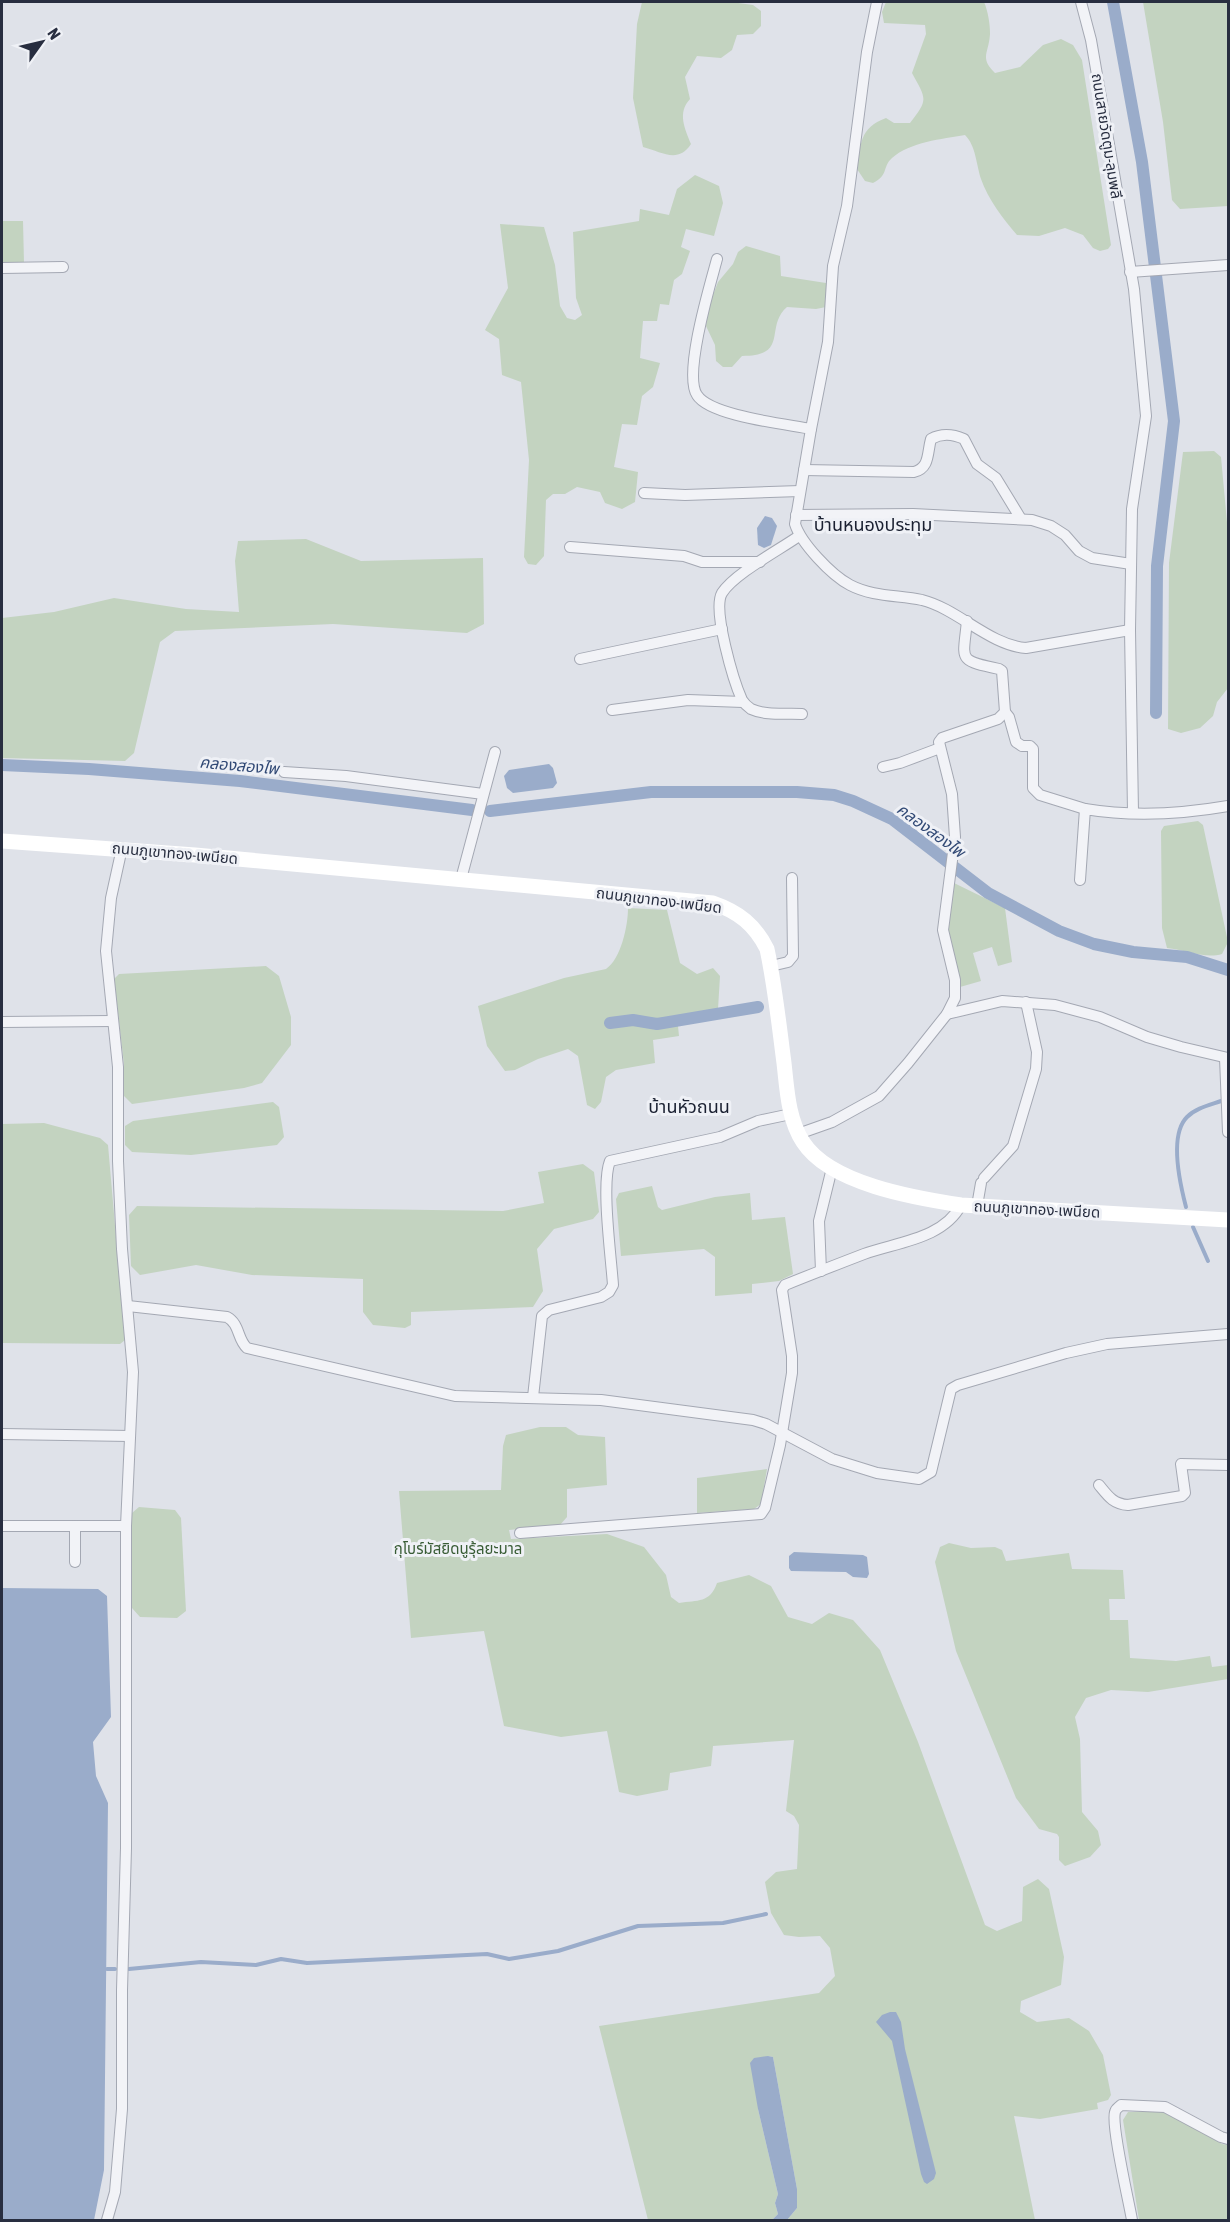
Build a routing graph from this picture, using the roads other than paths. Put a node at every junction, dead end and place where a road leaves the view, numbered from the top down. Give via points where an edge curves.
1 (878, 2) edge
2 (1081, 2) edge
3 (717, 259) dead end
4 (1228, 265) edge
5 (63, 267) dead end
6 (2, 268) edge
7 (1135, 272) junction
8 (810, 429) junction
9 (804, 470) junction
10 (800, 491) junction
11 (644, 493) dead end
12 (796, 515) junction
13 (1021, 519) junction
14 (799, 536) junction
15 (570, 547) dead end
16 (761, 562) junction
17 (1131, 564) junction
18 (967, 621) junction
19 (722, 629) junction
20 (1130, 630) junction
21 (580, 659) dead end
22 (743, 702) junction
23 (612, 711) dead end
24 (1005, 712) junction
25 (802, 714) dead end
26 (940, 748) junction
27 (495, 753) dead end
28 (883, 767) dead end
29 (284, 772) dead end
30 (483, 794) junction
31 (1228, 806) edge
32 (1085, 809) junction
33 (1133, 812) junction
34 (2, 842) edge
35 (122, 848) junction
36 (792, 878) dead end
37 (461, 879) junction
38 (1080, 880) dead end
39 (771, 966) junction
40 (1026, 1002) junction
41 (947, 1014) junction
42 (112, 1021) junction
43 (2, 1022) edge
44 (1227, 1058) edge
45 (791, 1114) junction
46 (1228, 1132) edge
47 (798, 1134) junction
48 (832, 1168) junction
49 (962, 1205) junction
50 (977, 1206) junction
51 (1228, 1220) edge
52 (821, 1271) junction
53 (128, 1306) junction
54 (1228, 1334) edge
55 (533, 1397) junction
56 (782, 1433) junction
57 (2, 1434) edge
58 (130, 1436) junction
59 (1228, 1465) edge
60 (1100, 1485) dead end
61 (2, 1526) edge
62 (75, 1526) junction
63 (126, 1526) junction
64 (520, 1533) dead end
65 (75, 1562) dead end
66 (1228, 2139) edge
67 (107, 2220) edge
68 (1132, 2220) edge

1 - 8 street via 867,52 847,206 833,266 828,342
2 - 7 street, ถนนสายวัดตูม-ลุมพลี
3 - 8 street via 701,319 692,376 697,395 731,415
4 - 7 street
5 - 6 street
7 - 17 street, ถนนสายวัดตูม-ลุมพลี via 1146,416 1132,508
8 - 9 street
9 - 10 street
9 - 13 street via 914,472 926,465 931,439 955,435 964,439 976,464 996,478
10 - 11 street
10 - 12 street
12 - 13 street via 913,514
12 - 14 street
13 - 17 street via 1051,526 1092,558
14 - 16 street
14 - 18 street via 850,585 885,596 923,600
15 - 16 street via 684,556 702,562
16 - 19 street via 733,581 721,595 718,609
17 - 20 street, ถนนสายวัดตูม-ลุมพลี
18 - 20 street via 1002,642 1026,648
18 - 24 street via 964,656 971,663 1002,671
19 - 21 street
19 - 22 street
20 - 33 street, ถนนสายวัดตูม-ลุมพลี
22 - 23 street via 688,700
22 - 25 street via 764,712
24 - 26 street via 942,738
24 - 32 street via 1016,742 1033,749 1035,791
26 - 28 street
26 - 41 street via 952,794 955,837 943,930 955,980 955,998
27 - 30 street
29 - 30 street
30 - 37 street
31 - 33 street via 1185,813
32 - 33 street
32 - 38 street
34 - 35 street, ถนนภูเขาทอง-เพนียด
35 - 37 street, ถนนภูเขาทอง-เพนียด
35 - 42 street via 111,898 106,951
36 - 39 street via 793,956 788,962
37 - 39 street, ถนนภูเขาทอง-เพนียด via 713,903 746,919 767,949
39 - 45 street, ถนนภูเขาทอง-เพนียด
40 - 41 street via 1002,1001
40 - 44 street via 1100,1017 1155,1039
40 - 50 street via 1037,1052 1036,1069 1013,1146 983,1181
41 - 47 street via 879,1096 832,1122
42 - 43 street
42 - 53 street via 118,1067 118,1161
44 - 46 street
45 - 47 street, ถนนภูเขาทอง-เพนียด
45 - 55 street via 758,1121 720,1137 610,1161 606,1185 613,1285 601,1297 549,1310 542,1316
47 - 48 street, ถนนภูเขาทอง-เพนียด via 811,1153
48 - 49 street, ถนนภูเขาทอง-เพนียด via 877,1188
48 - 52 street via 819,1221
49 - 50 street, ถนนภูเขาทอง-เพนียด
49 - 52 street via 949,1222 934,1230
50 - 51 street, ถนนภูเขาทอง-เพนียด
52 - 56 street via 785,1285 782,1290 792,1373
53 - 55 street via 227,1317 236,1325 247,1348 455,1396
53 - 58 street via 133,1372
54 - 56 street via 1107,1344 958,1385 951,1389 931,1472 919,1479 877,1473 832,1459
55 - 56 street via 601,1400 753,1420
56 - 64 street via 761,1514
57 - 58 street
58 - 63 street
59 - 60 street via 1181,1464 1185,1493 1182,1496 1128,1505 1112,1501
61 - 62 street
62 - 63 street
62 - 65 street
63 - 67 street via 122,2109 115,2192
66 - 68 street via 1165,2107 1121,2105 1114,2113 1116,2134

